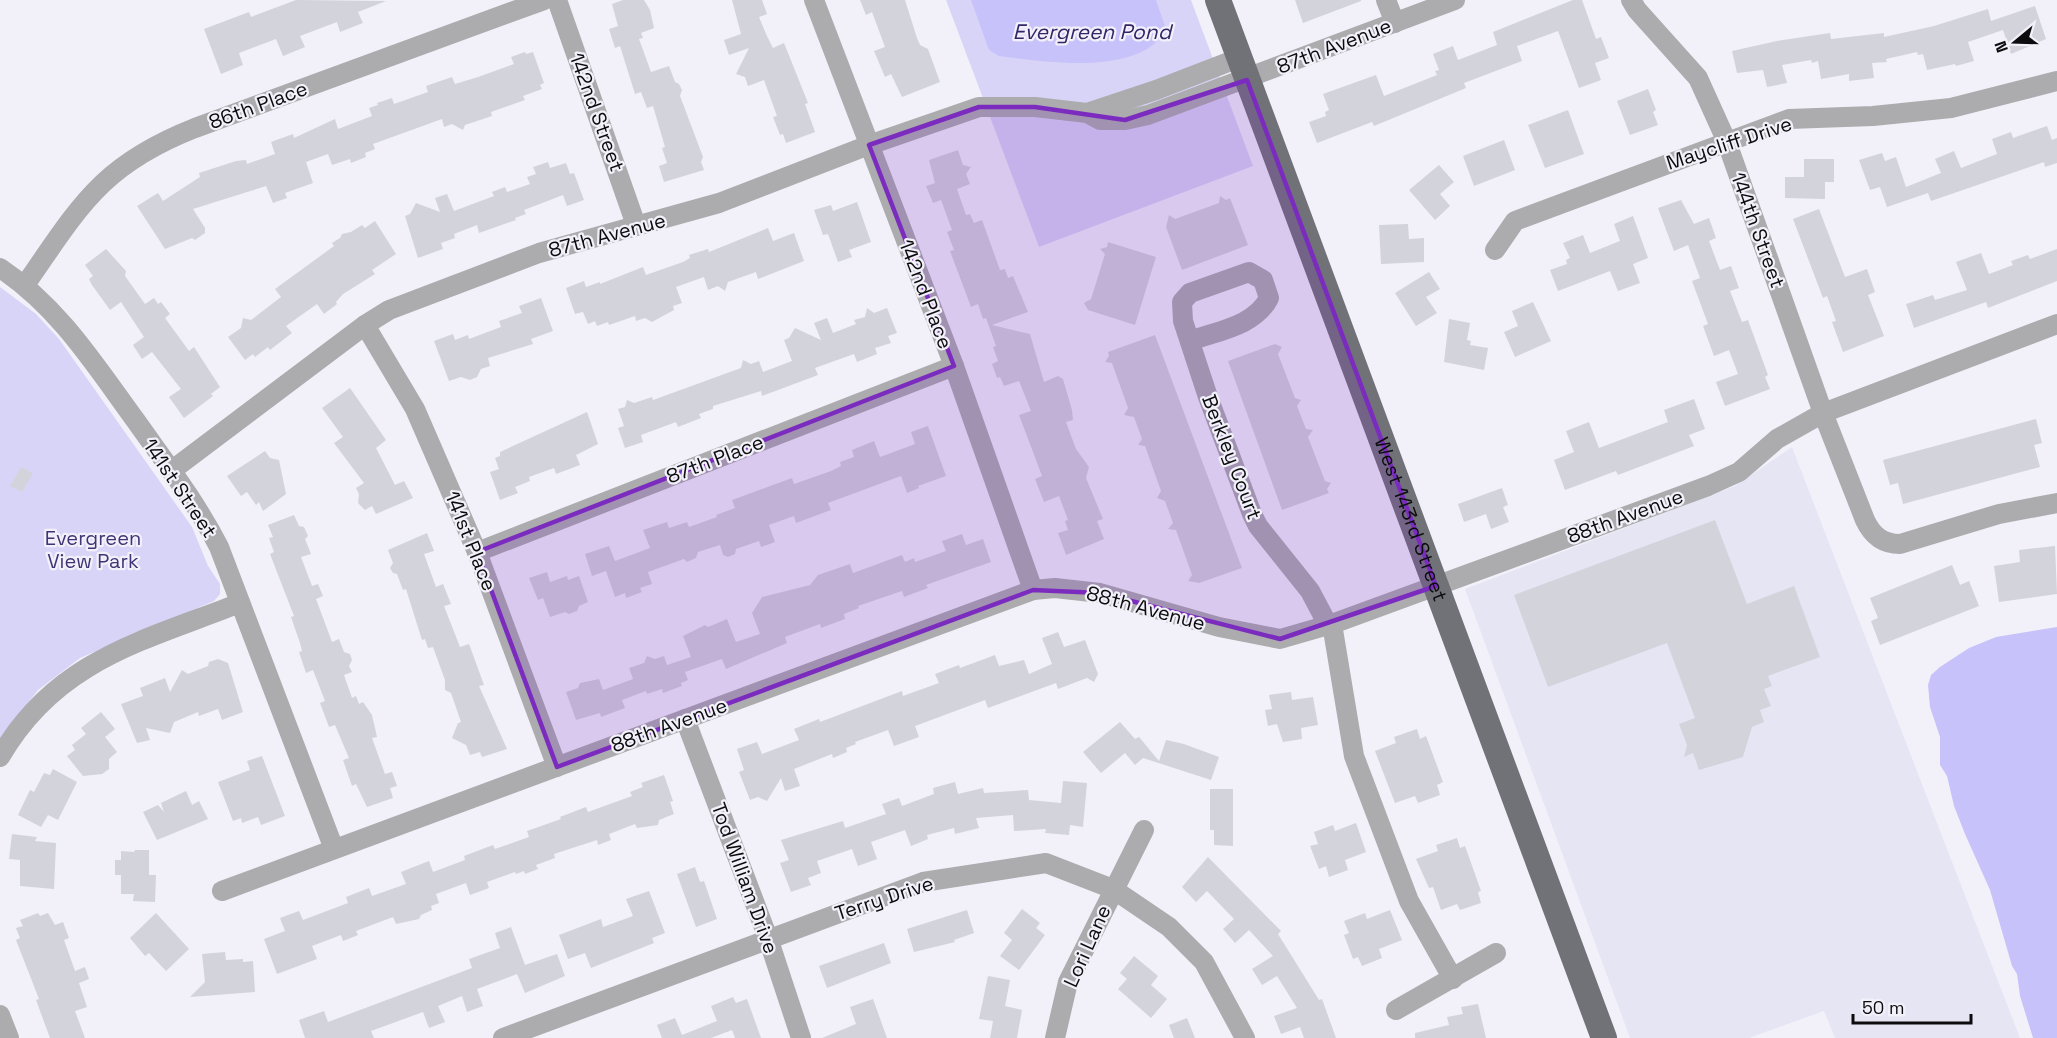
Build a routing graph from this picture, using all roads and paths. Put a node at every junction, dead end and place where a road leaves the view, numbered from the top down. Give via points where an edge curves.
1 (544, 0) edge
2 (557, 0) edge
3 (814, 0) edge
4 (1218, 0) edge
5 (1386, 0) edge
6 (1455, 0) edge
7 (1631, 0) edge
8 (1395, 23) junction
9 (1243, 69) junction
10 (2057, 81) edge
11 (1726, 140) junction
12 (869, 145) junction
13 (636, 225) junction
14 (1495, 250) dead end
15 (0, 268) edge
16 (26, 285) junction
17 (2057, 324) edge
18 (365, 325) junction
19 (1190, 341) dead end
20 (954, 366) junction
21 (1823, 412) junction
22 (171, 471) junction
23 (2057, 503) edge
24 (477, 552) junction
25 (1436, 586) junction
26 (1033, 590) junction
27 (240, 603) junction
28 (1330, 625) junction
29 (685, 719) junction
30 (0, 758) edge
31 (557, 767) junction
32 (1144, 830) dead end
33 (334, 849) junction
34 (1113, 889) junction
35 (222, 891) dead end
36 (768, 938) junction
37 (1496, 953) dead end
38 (1453, 979) junction
39 (1396, 1011) dead end
40 (0, 1015) edge
41 (9, 1038) edge
42 (503, 1038) edge
43 (801, 1038) edge
44 (1055, 1038) edge
45 (1245, 1038) edge
46 (1604, 1038) edge

1 - 16 street, 86th Place via 147,148 88,195
2 - 13 street, 142nd Street
3 - 12 street, 142nd Place
4 - 9 main road, West 143rd Street
5 - 8 street
6 - 8 street, 87th Avenue
7 - 11 street, 144th Street via 1698,78
8 - 9 street, 87th Avenue
9 - 12 street, 87th Avenue via 1148,115 1125,120 1100,120 1088,113 1035,107 980,107
9 - 25 main road, West 143rd Street
10 - 11 street, Maycliff Drive via 1951,108 1788,119
11 - 14 street, Maycliff Drive via 1515,221
11 - 21 street, 144th Street
12 - 13 street, 87th Avenue via 718,202
12 - 20 street, 142nd Place
13 - 18 street, 87th Avenue via 539,253 389,310
15 - 16 street, 141st Street
16 - 22 street, 141st Street via 67,326
17 - 21 street, 88th Avenue
18 - 22 street, 87th Avenue
18 - 24 street, 141st Place via 415,409
19 - 28 street, Berkley Court via 1252,514 1310,591
20 - 24 street, 87th Place
20 - 26 street, 142nd Place
21 - 23 street, 144th Street via 1864,520 1881,541 1908,542 1999,514
21 - 25 street, 88th Avenue via 1777,439 1739,472
22 - 27 street, 141st Street via 200,511 219,547
24 - 31 street, 141st Place
25 - 28 street, 88th Avenue
25 - 46 main road, West 143rd Street
26 - 28 street, 88th Avenue via 1100,593 1219,627 1280,639
26 - 29 street, 88th Avenue
27 - 30 street via 101,658 45,698 11,738
27 - 33 street, 141st Street
28 - 38 street, Berkley Court via 1354,756 1409,901
29 - 31 street, 88th Avenue
29 - 36 street, Tod William Drive
31 - 33 street, 88th Avenue
32 - 34 street, Lori Lane
33 - 35 street, 88th Avenue
34 - 36 street, Terry Drive via 1047,863 923,882
34 - 44 street, Lori Lane via 1068,982
34 - 45 street, Terry Drive via 1169,927 1204,962
36 - 42 street, Terry Drive
36 - 43 street, Tod William Drive
37 - 38 street
38 - 39 street
40 - 41 street

